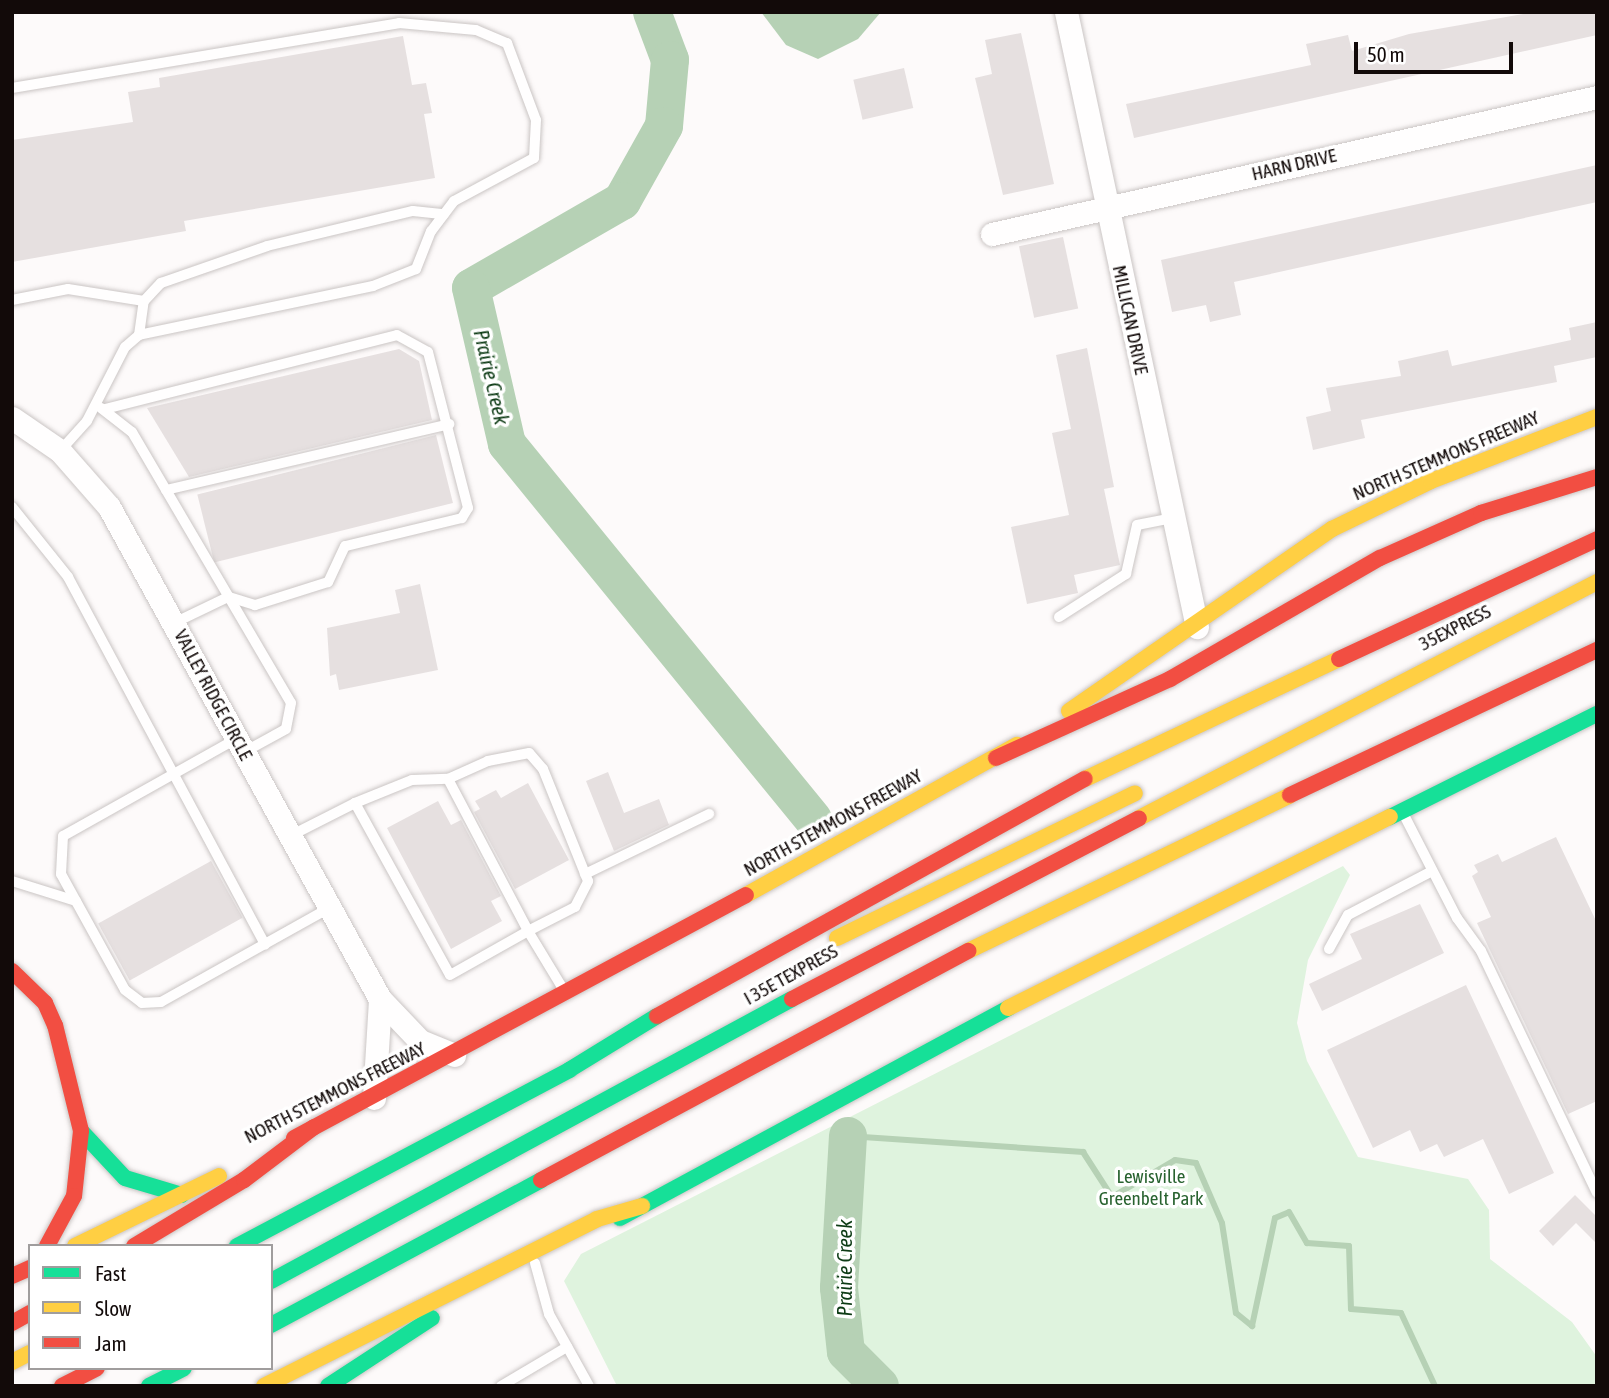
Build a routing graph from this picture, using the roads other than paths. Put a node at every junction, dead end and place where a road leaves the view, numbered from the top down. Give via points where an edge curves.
1 (1066, 12) edge
2 (12, 88) edge
3 (1597, 97) edge
4 (1106, 208) junction
5 (444, 215) junction
6 (992, 234) dead end
7 (12, 300) edge
8 (144, 301) junction
9 (139, 335) junction
10 (100, 407) junction
11 (1597, 417) edge
12 (12, 418) edge
13 (449, 424) junction
14 (60, 451) junction
15 (1597, 477) edge
16 (166, 490) junction
17 (12, 508) edge
18 (1173, 518) junction
19 (1597, 539) edge
20 (1597, 582) edge
21 (228, 597) junction
22 (1059, 617) dead end
23 (174, 623) junction
24 (1197, 627) junction
25 (1597, 650) edge
26 (1335, 714) junction
27 (1597, 715) edge
28 (240, 745) junction
29 (1343, 751) dead end
30 (1221, 754) dead end
31 (996, 758) junction
32 (173, 775) junction
33 (448, 779) junction
34 (1313, 780) junction
35 (1158, 781) dead end
36 (355, 803) junction
37 (1402, 809) junction
38 (709, 814) dead end
39 (288, 838) junction
40 (1432, 871) junction
41 (585, 874) junction
42 (12, 881) edge
43 (76, 901) junction
44 (329, 908) junction
45 (528, 931) junction
46 (265, 944) junction
47 (1329, 949) dead end
48 (742, 964) junction
49 (12, 971) edge
50 (565, 993) junction
51 (380, 999) junction
52 (454, 1055) junction
53 (374, 1098) junction
54 (314, 1127) junction
55 (81, 1131) junction
56 (1597, 1193) edge
57 (182, 1195) junction
58 (642, 1206) junction
59 (48, 1244) edge
60 (79, 1244) edge
61 (137, 1244) edge
62 (241, 1244) edge
63 (535, 1263) junction
64 (273, 1280) edge
65 (28, 1314) edge
66 (12, 1324) edge
67 (273, 1324) edge
68 (567, 1347) junction
69 (28, 1354) edge
70 (12, 1362) edge
71 (93, 1370) edge
72 (180, 1370) edge
73 (62, 1386) edge
74 (149, 1386) edge
75 (264, 1386) edge
76 (328, 1386) edge
77 (501, 1386) edge
78 (589, 1386) edge

1 - 4 street, MILLICAN DRIVE
2 - 5 lane via 399,23 476,30 507,43 527,86 536,120 534,158 454,201
3 - 4 street, HARN DRIVE
4 - 6 street, HARN DRIVE
4 - 18 street, MILLICAN DRIVE
5 - 8 lane via 414,211 267,246 161,282
5 - 9 lane via 416,269 373,286
7 - 8 lane via 68,289
8 - 9 lane
9 - 10 lane via 125,347
10 - 13 lane via 397,335 428,352
10 - 14 lane
10 - 16 lane via 132,432
11 - 24 main road, NORTH STEMMONS FREEWAY via 1383,502 1332,529
12 - 14 street, VALLEY RIDGE CIRCLE
13 - 16 lane
13 - 21 lane via 468,508 462,518 345,546 328,582 255,605
14 - 23 street, VALLEY RIDGE CIRCLE via 109,507
15 - 31 main road via 1481,513 1380,558 1170,679
16 - 21 lane
17 - 32 lane via 68,577
18 - 22 lane via 1137,525 1126,574
18 - 24 street, MILLICAN DRIVE
19 - 48 main road via 1116,763
20 - 26 main road, 35EXPRESS
21 - 23 lane
21 - 28 lane via 291,704 286,729
23 - 28 street, VALLEY RIDGE CIRCLE
24 - 31 main road, NORTH STEMMONS FREEWAY
25 - 34 main road
26 - 30 main road
26 - 64 main road, I 35E TEXPRESS
27 - 37 main road
28 - 32 lane
28 - 39 street, VALLEY RIDGE CIRCLE
29 - 34 main road
31 - 50 main road, NORTH STEMMONS FREEWAY
32 - 43 lane via 63,836 61,874
32 - 46 lane
33 - 36 lane via 412,780
33 - 41 lane via 488,761 529,753 543,769
33 - 45 lane
34 - 67 main road via 1027,919
35 - 48 main road via 846,936
36 - 39 lane
36 - 45 lane via 450,975
37 - 40 lane
37 - 58 main road via 1039,991
38 - 41 lane
39 - 44 street, VALLEY RIDGE CIRCLE
40 - 47 lane via 1348,915
40 - 56 lane via 1481,951
41 - 45 lane via 575,906
42 - 43 lane
43 - 46 lane via 125,990 142,1003 161,1002
44 - 46 lane
44 - 51 street, VALLEY RIDGE CIRCLE
45 - 50 lane
48 - 62 main road via 569,1070
49 - 55 main road via 37,993 55,1025
50 - 52 main road, NORTH STEMMONS FREEWAY
51 - 52 street, VALLEY RIDGE CIRCLE via 420,1041
51 - 53 street
52 - 53 main road, NORTH STEMMONS FREEWAY
53 - 54 main road, NORTH STEMMONS FREEWAY
54 - 57 main road, NORTH STEMMONS FREEWAY
54 - 61 main road via 244,1180
55 - 57 main road via 125,1178
55 - 59 main road via 74,1196
57 - 60 main road, NORTH STEMMONS FREEWAY
58 - 63 main road
58 - 75 main road via 597,1219
63 - 68 lane via 549,1314
63 - 76 main road via 440,1312
65 - 66 main road
68 - 77 lane
68 - 78 lane
69 - 70 main road
71 - 73 main road
72 - 74 main road

